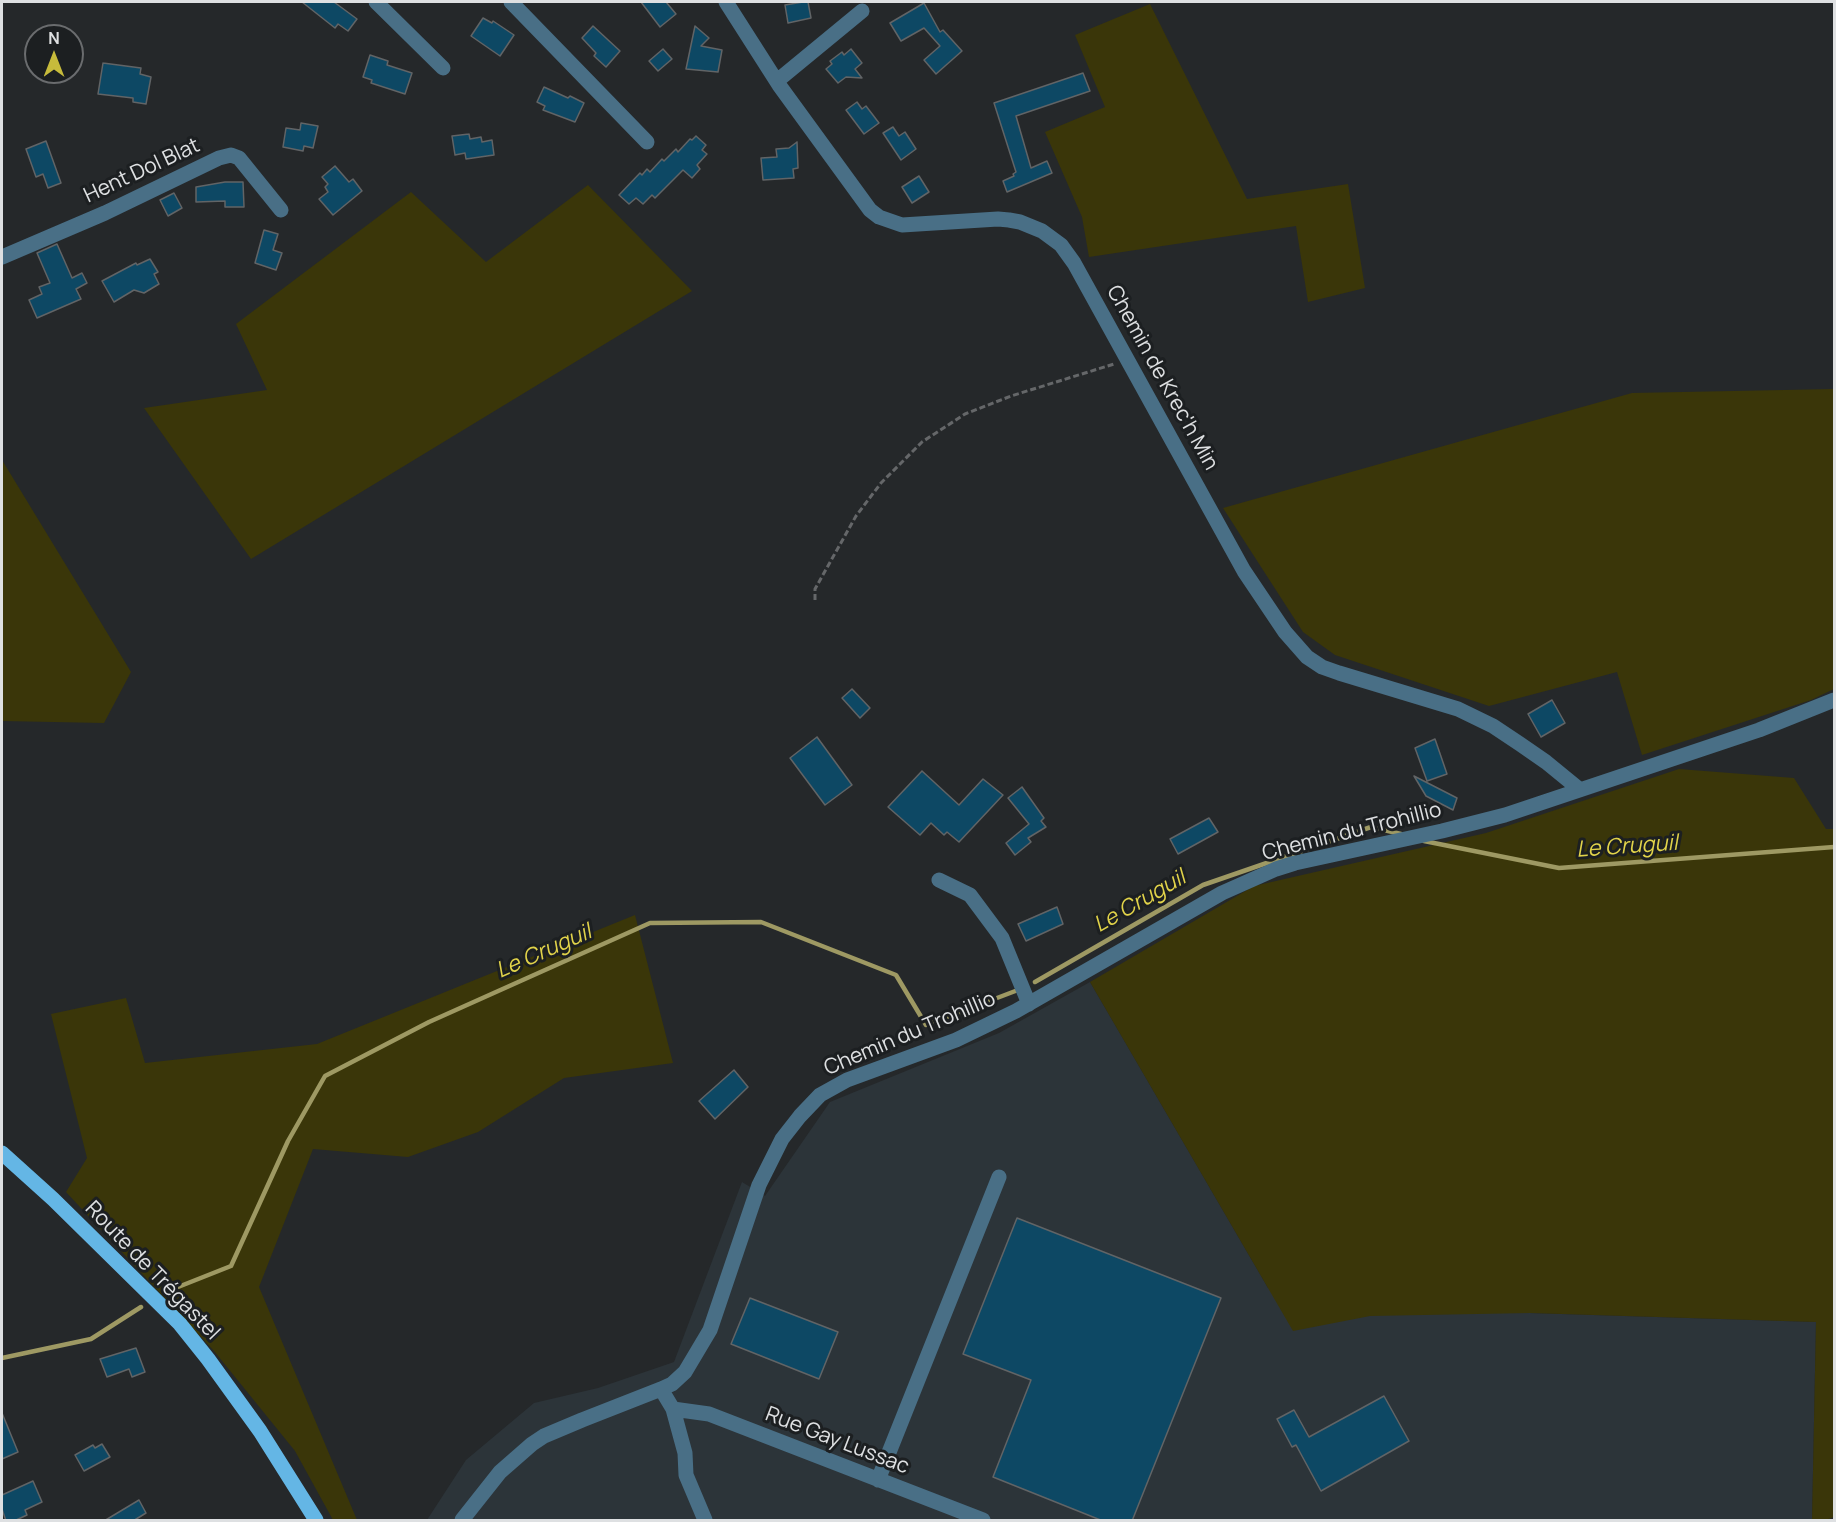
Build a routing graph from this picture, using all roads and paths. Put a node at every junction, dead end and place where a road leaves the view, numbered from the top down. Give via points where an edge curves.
1 (376, 2) edge
2 (511, 2) edge
3 (726, 2) edge
4 (862, 11) dead end
5 (442, 68) dead end
6 (777, 81) junction
7 (647, 142) dead end
8 (281, 210) dead end
9 (2, 256) edge
10 (1127, 359) junction
11 (815, 600) dead end
12 (1834, 700) edge
13 (1579, 789) junction
14 (939, 880) dead end
15 (1029, 1004) junction
16 (2, 1153) edge
17 (999, 1177) dead end
18 (661, 1389) junction
19 (674, 1409) junction
20 (878, 1480) junction
21 (316, 1521) edge
22 (462, 1521) edge
23 (705, 1521) edge
24 (982, 1521) edge

1 - 5 street
2 - 7 street
3 - 6 street, Chemin de Krec'h Min
4 - 6 street
6 - 10 street, Chemin de Krec'h Min via 879,217 902,225 998,219 1020,222 1052,237 1074,263
8 - 9 street, Hent Dol Blat via 239,158 231,155
10 - 11 path via 964,414 922,442 881,483 856,516 815,590
10 - 13 street, Chemin de Krec'h Min via 1244,571 1307,657 1339,673 1458,709 1493,726
12 - 13 street, Chemin du Trohillio via 1758,730
13 - 15 street, Chemin du Trohillio via 1505,815 1276,869 1222,893
14 - 15 street via 970,895 1002,938
15 - 18 street, Chemin du Trohillio via 956,1040 847,1080 809,1105 782,1139 759,1185 710,1330 685,1372
16 - 21 main road, Route de Trégastel via 180,1324 260,1431
17 - 20 street
18 - 19 street
18 - 22 street, Chemin du Trohillio via 544,1436 500,1472
19 - 20 street, Rue Gay Lussac via 709,1414
19 - 23 street via 686,1475
20 - 24 street, Rue Gay Lussac

